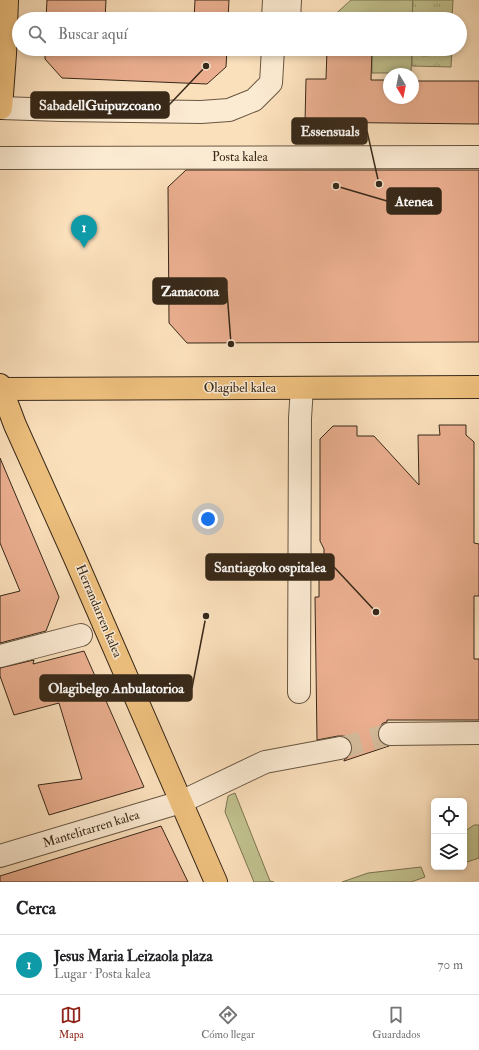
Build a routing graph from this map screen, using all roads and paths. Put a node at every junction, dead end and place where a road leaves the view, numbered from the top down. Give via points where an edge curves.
1 (7, 0) edge
2 (274, 0) edge
3 (290, 0) edge
4 (273, 12) edge
5 (290, 12) edge
6 (273, 56) edge
7 (280, 56) edge
8 (272, 70) junction
9 (1, 108) edge
10 (479, 157) edge
11 (0, 158) edge
12 (479, 387) edge
13 (0, 388) edge
14 (302, 388) junction
15 (81, 635) dead end
16 (0, 656) edge
17 (299, 692) dead end
18 (479, 733) edge
19 (390, 734) tunnel mouth
20 (340, 748) tunnel mouth
21 (181, 802) junction
22 (0, 856) edge
23 (216, 882) edge

1 - 9 main road
2 - 4 street
3 - 5 street
6 - 8 street
7 - 8 street
8 - 9 street via 271,83 254,100 230,110 201,112
10 - 11 street, Posta kalea
12 - 14 main road, Olagibel kalea
13 - 14 main road, Olagibel kalea
13 - 21 main road, Herrandarren kalea
14 - 17 street
15 - 16 street
18 - 19 street
20 - 21 street, Mantelitarren kalea via 265,762
21 - 22 street, Mantelitarren kalea
21 - 23 main road, Herrandarren kalea

